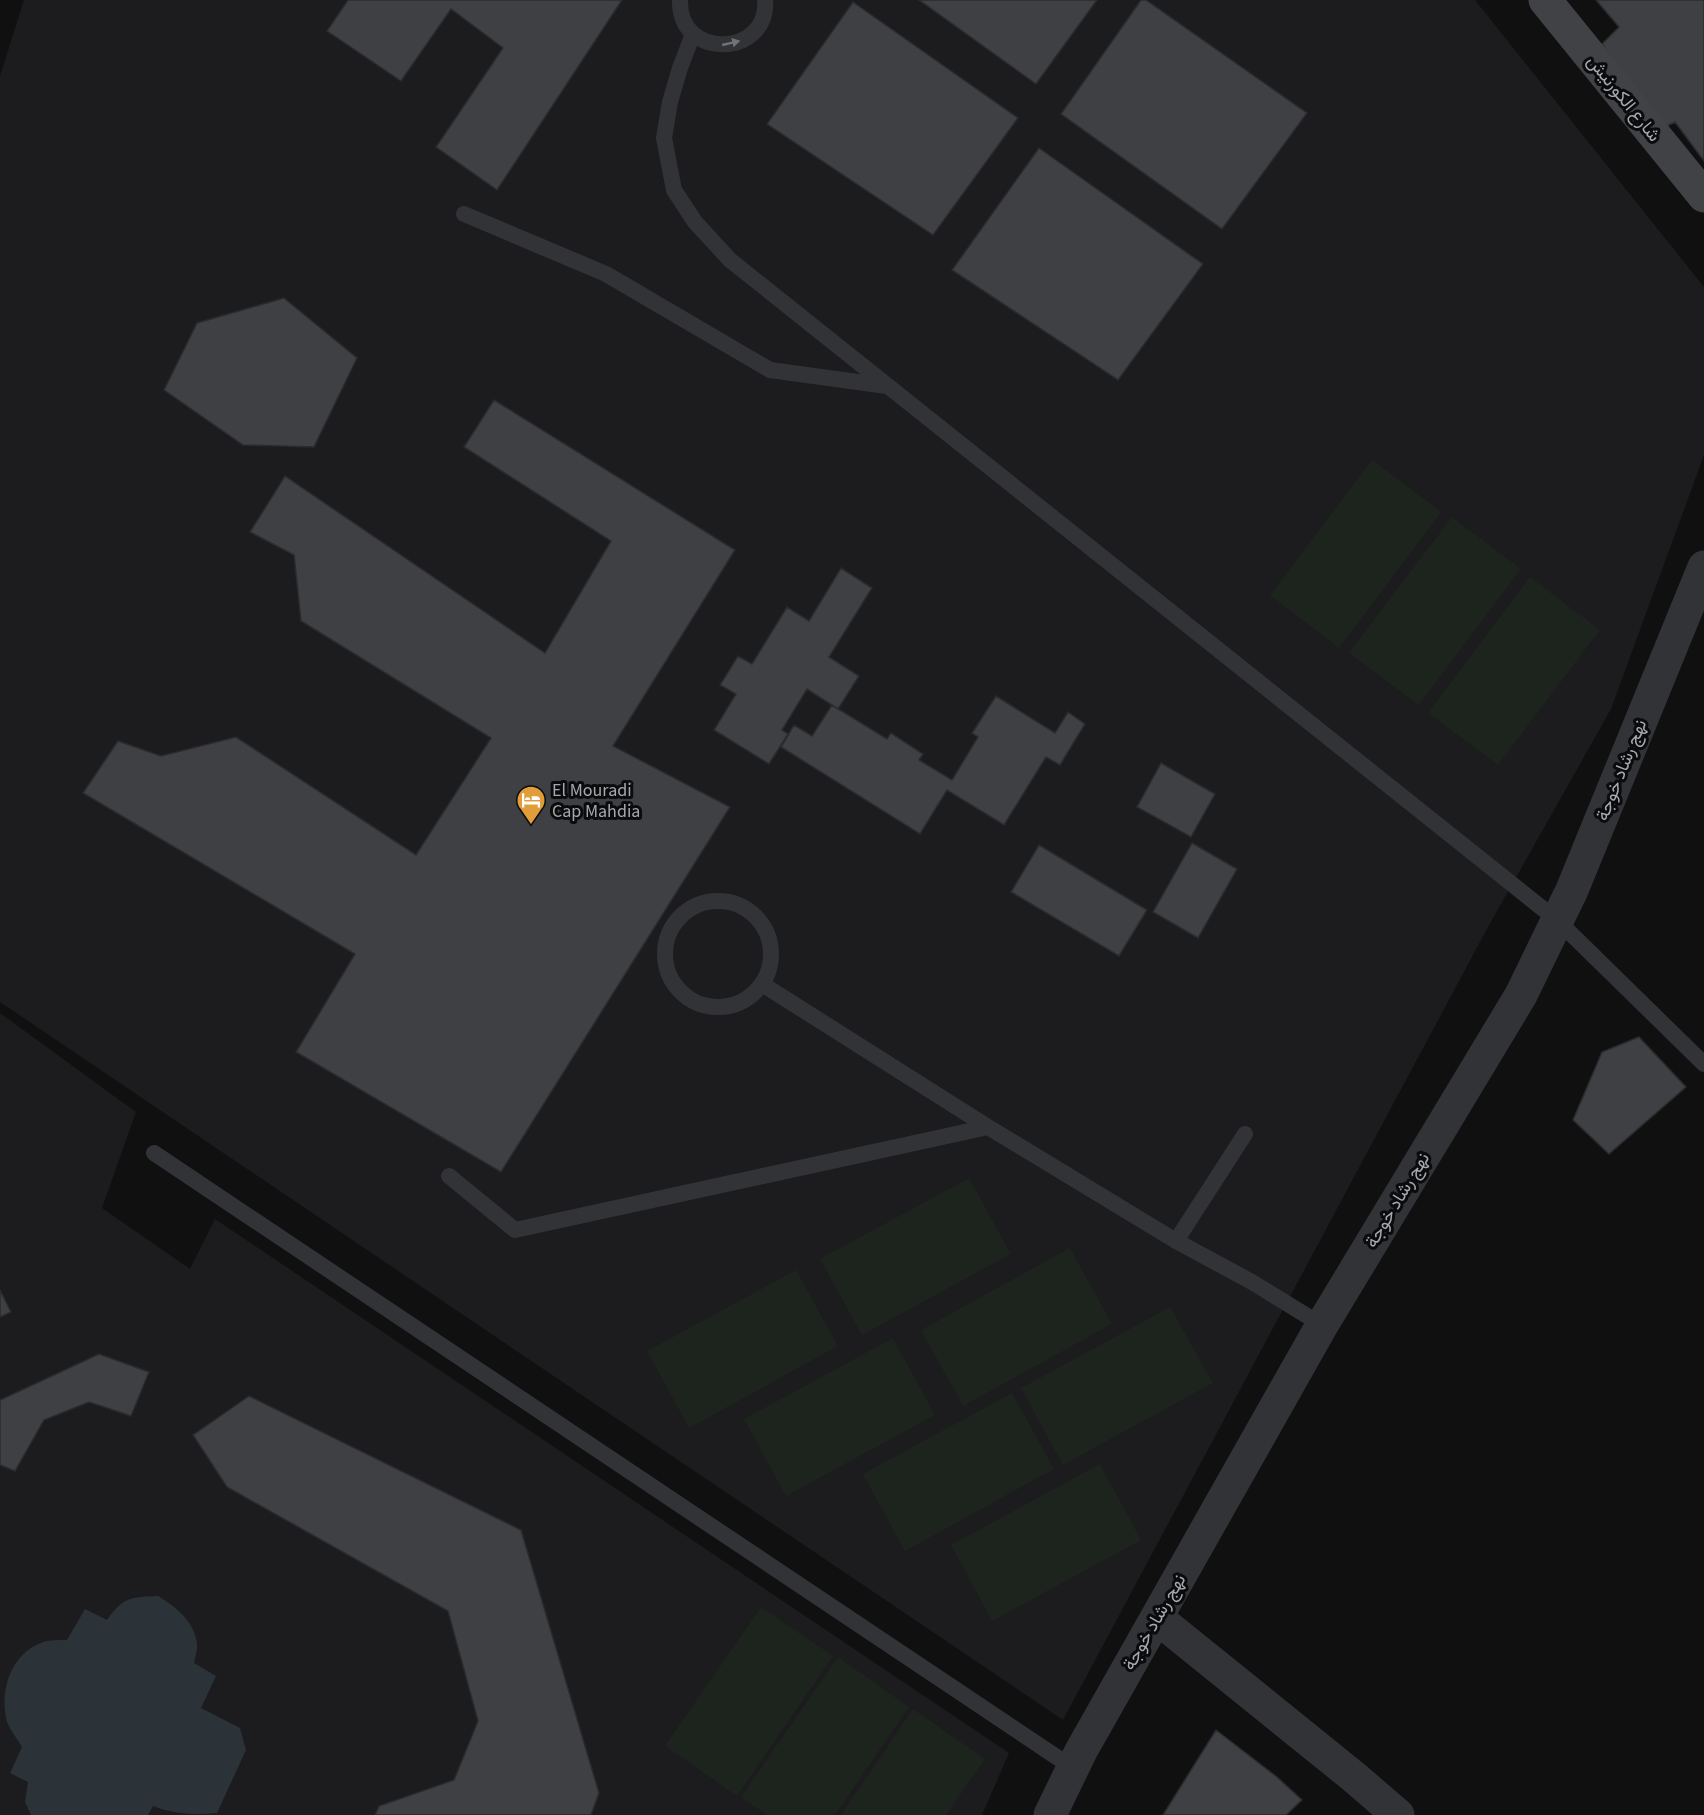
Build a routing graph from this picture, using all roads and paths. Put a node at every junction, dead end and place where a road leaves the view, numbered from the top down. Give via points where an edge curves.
1 (680, 0) edge
2 (765, 0) edge
3 (1545, 0) edge
4 (693, 34) junction
5 (1704, 196) edge
6 (464, 214) dead end
7 (888, 386) junction
8 (1704, 567) edge
9 (1557, 920) junction
10 (762, 984) junction
11 (1704, 1064) edge
12 (988, 1127) junction
13 (1245, 1134) dead end
14 (154, 1153) dead end
15 (449, 1176) dead end
16 (1176, 1241) junction
17 (1322, 1325) junction
18 (1157, 1618) junction
19 (1073, 1768) junction
20 (1050, 1815) edge
21 (1398, 1815) edge

1 - 4 lane via 684,23
4 -> 2 lane via 719,45 746,39 762,17
3 - 5 main road, شارع الكورنيش
4 - 7 lane via 670,102 664,138 674,190 695,222 730,261
6 - 7 lane via 606,274 770,370
7 - 9 lane
8 - 9 street, نهج رشاد خوجة
9 - 11 lane
9 - 17 street, نهج رشاد خوجة via 1521,995
10 - 10 lane via 770,970 772,953 762,922 750,910 719,900 702,903 686,911 674,924 666,941 665,960 670,978 696,1003 733,1006 749,998
10 - 12 lane
12 - 15 lane via 515,1230
12 - 16 lane
13 - 16 lane
14 - 19 lane
16 - 17 lane
17 - 18 street, نهج رشاد خوجة
18 - 19 street, نهج رشاد خوجة
18 - 21 street
19 - 20 street, نهج رشاد خوجة

